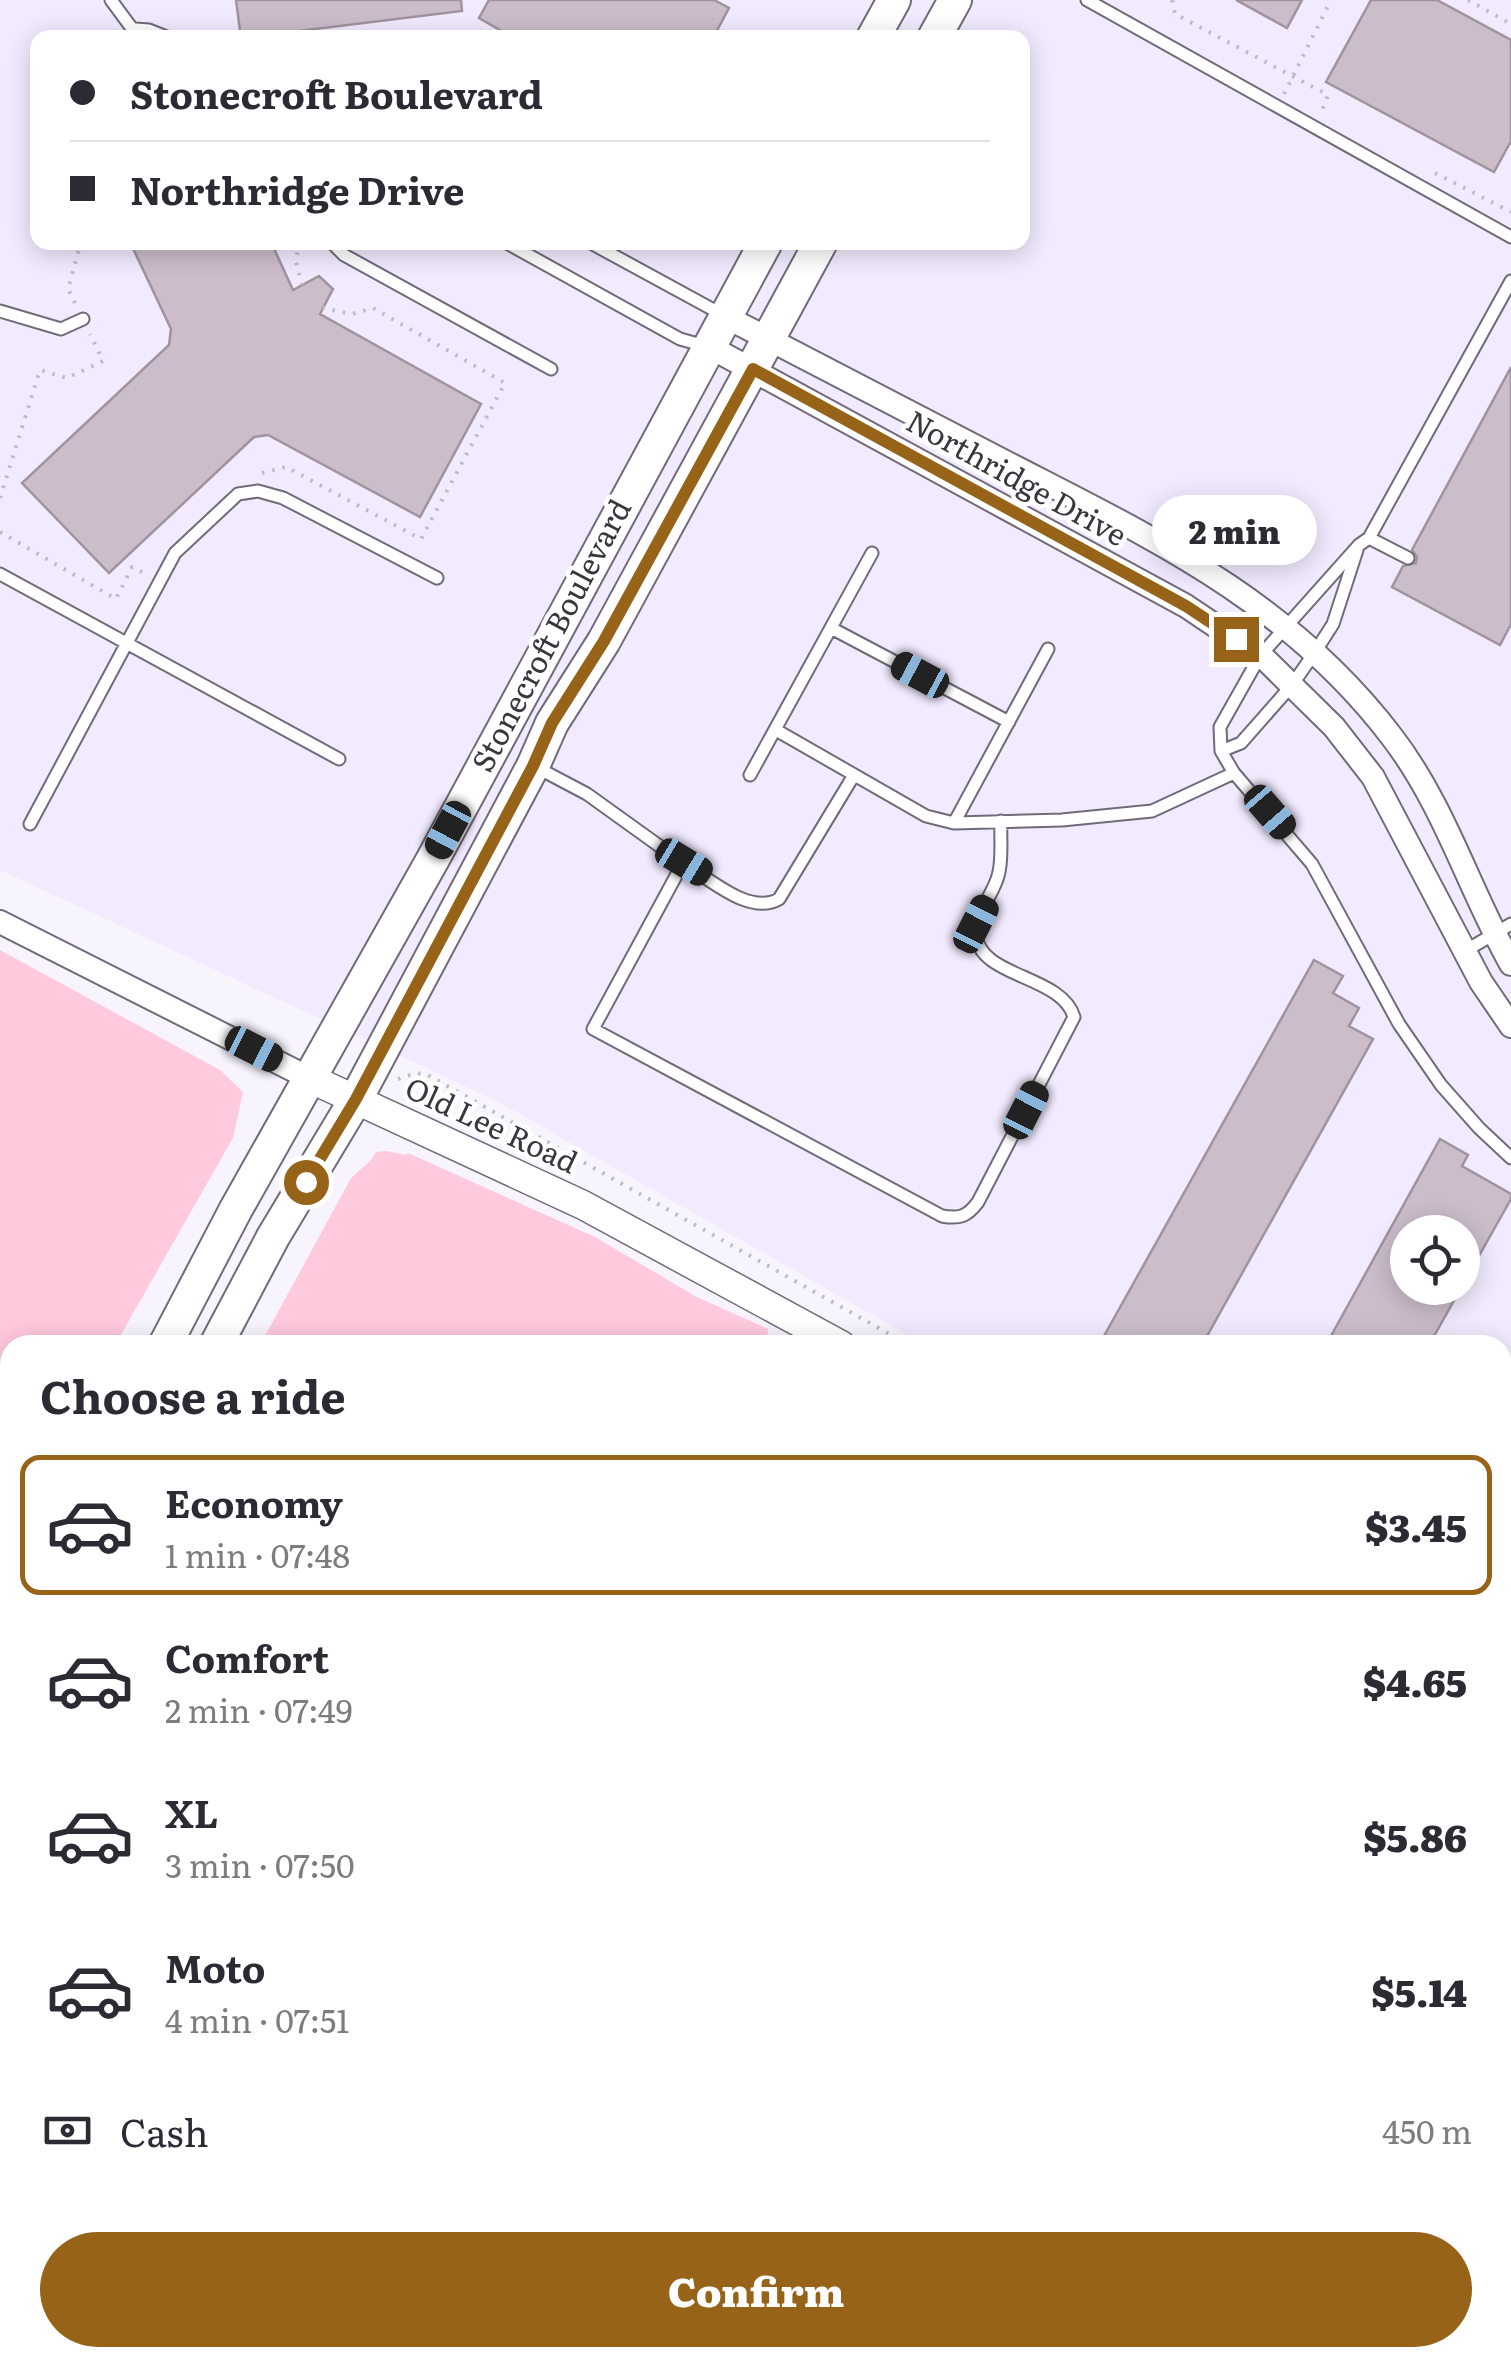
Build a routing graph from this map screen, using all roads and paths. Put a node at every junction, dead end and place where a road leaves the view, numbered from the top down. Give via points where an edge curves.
1 (111, 0) edge
2 (894, 0) edge
3 (955, 0) edge
4 (1172, 0) edge
5 (1331, 0) edge
6 (1468, 0) edge
7 (1093, 2) edge
8 (1511, 24) edge
9 (134, 30) edge
10 (878, 30) edge
11 (938, 30) edge
12 (1293, 77) junction
13 (1277, 107) junction
14 (1321, 111) dead end
15 (1422, 166) dead end
16 (1511, 212) edge
17 (1511, 237) edge
18 (79, 250) edge
19 (298, 250) edge
20 (339, 250) edge
21 (519, 250) edge
22 (603, 250) edge
23 (762, 250) edge
24 (817, 250) edge
25 (1511, 281) edge
26 (302, 285) dead end
27 (323, 308) dead end
28 (0, 312) edge
29 (726, 318) junction
30 (83, 320) junction
31 (769, 339) junction
32 (710, 348) junction
33 (551, 369) dead end
34 (753, 369) junction
35 (256, 475) dead end
36 (0, 498) edge
37 (0, 532) edge
38 (1364, 542) junction
39 (872, 552) dead end
40 (1408, 558) dead end
41 (0, 574) edge
42 (152, 577) dead end
43 (437, 578) dead end
44 (1285, 625) junction
45 (832, 628) junction
46 (128, 644) junction
47 (1048, 649) dead end
48 (1315, 652) junction
49 (1260, 656) junction
50 (1292, 685) junction
51 (1008, 722) junction
52 (776, 730) junction
53 (1220, 752) junction
54 (340, 759) dead end
55 (533, 766) junction
56 (1234, 773) junction
57 (750, 774) dead end
58 (854, 775) junction
59 (954, 822) junction
60 (1001, 822) junction
61 (30, 824) dead end
62 (684, 862) junction
63 (0, 922) edge
64 (1503, 930) edge
65 (1465, 951) junction
66 (1511, 964) edge
67 (1511, 1026) edge
68 (373, 1067) junction
69 (309, 1078) junction
70 (356, 1099) junction
71 (1511, 1158) edge
72 (170, 1335) edge
73 (221, 1335) edge
74 (824, 1335) edge
75 (891, 1335) edge

1 - 9 lane
2 - 10 main road
3 - 11 main road
4 - 12 path via 1174,14
5 - 12 path
6 - 8 path
7 - 13 lane
12 - 13 path
12 - 14 path via 1328,95
13 - 17 lane
15 - 16 path
18 - 30 path via 68,289
19 - 26 path
20 - 33 lane
21 - 32 lane via 680,339
22 - 29 lane
23 - 29 main road, Stonecroft Boulevard
24 - 31 main road, Stonecroft Boulevard
25 - 38 lane
27 - 35 path via 352,314 373,308 505,383 421,539 286,467
28 - 30 lane via 62,329
29 - 31 street, Northridge Drive
29 - 32 main road, Stonecroft Boulevard
30 - 36 path via 103,361 66,378 40,370
31 - 34 main road, Stonecroft Boulevard
31 - 44 street, Northridge Drive via 1176,550
32 - 34 street, Northridge Drive
32 - 69 main road, Stonecroft Boulevard
34 - 49 street, Northridge Drive via 1186,606
34 - 55 main road, Stonecroft Boulevard
37 - 42 path via 116,599 132,567
38 - 40 lane
38 - 44 lane
38 - 48 lane via 1333,624
39 - 45 lane
41 - 46 lane
43 - 46 lane via 283,498 248,490 175,554
44 - 48 street, Northridge Drive
44 - 49 lane
45 - 51 lane
45 - 52 lane
46 - 54 lane
46 - 61 lane
47 - 51 lane
48 - 50 lane
48 - 64 street, Northridge Drive via 1392,737
49 - 50 street, Northridge Drive
49 - 53 lane via 1220,727
50 - 53 lane via 1242,742
50 - 65 street, Northridge Drive via 1373,777
51 - 59 lane
52 - 57 lane
52 - 58 lane
53 - 56 lane
55 - 62 lane via 587,794
55 - 68 main road, Stonecroft Boulevard
56 - 60 lane via 1152,810
56 - 71 lane via 1312,864 1399,1024 1442,1085
58 - 59 lane via 926,816
58 - 62 lane via 780,899 769,905 751,904
59 - 60 lane
60 - 62 lane via 999,873 976,924 980,948 1065,1000 1074,1017 978,1202 958,1218 942,1216 592,1029
63 - 69 street, Old Lee Road
64 - 65 lane
64 - 66 street, Northridge Drive
65 - 67 street, Northridge Drive
68 - 70 main road, Stonecroft Boulevard
68 - 75 path via 398,1079 428,1075
69 - 70 street, Old Lee Road
69 - 72 main road, Stonecroft Boulevard
70 - 73 main road, Stonecroft Boulevard
70 - 74 street, Old Lee Road via 643,1236

